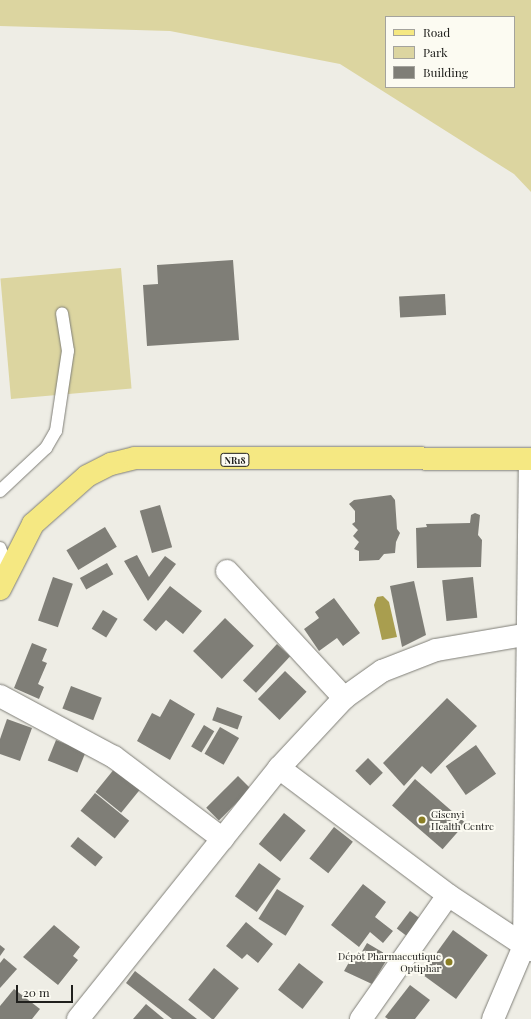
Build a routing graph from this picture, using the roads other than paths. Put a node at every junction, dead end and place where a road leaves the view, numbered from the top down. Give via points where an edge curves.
1 (62, 313) dead end
2 (530, 459) edge
3 (0, 491) edge
4 (530, 541) edge
5 (0, 548) edge
6 (227, 571) dead end
7 (4, 580) edge
8 (530, 634) junction
9 (0, 696) edge
10 (344, 698) junction
11 (279, 768) junction
12 (223, 839) junction
13 (448, 895) junction
14 (528, 948) edge
15 (78, 1019) edge
16 (361, 1019) edge
17 (493, 1019) edge

1 - 3 lane via 68,351 56,430 46,448
2 - 4 street
2 - 7 main road, NR18 via 135,458 111,464 87,476 33,524
4 - 8 street
5 - 7 lane
6 - 10 street
8 - 10 street via 436,650 382,671
8 - 14 street
9 - 12 street via 114,758
10 - 11 street
11 - 12 street
11 - 13 street
12 - 15 street
13 - 14 street
13 - 16 street
14 - 17 street

